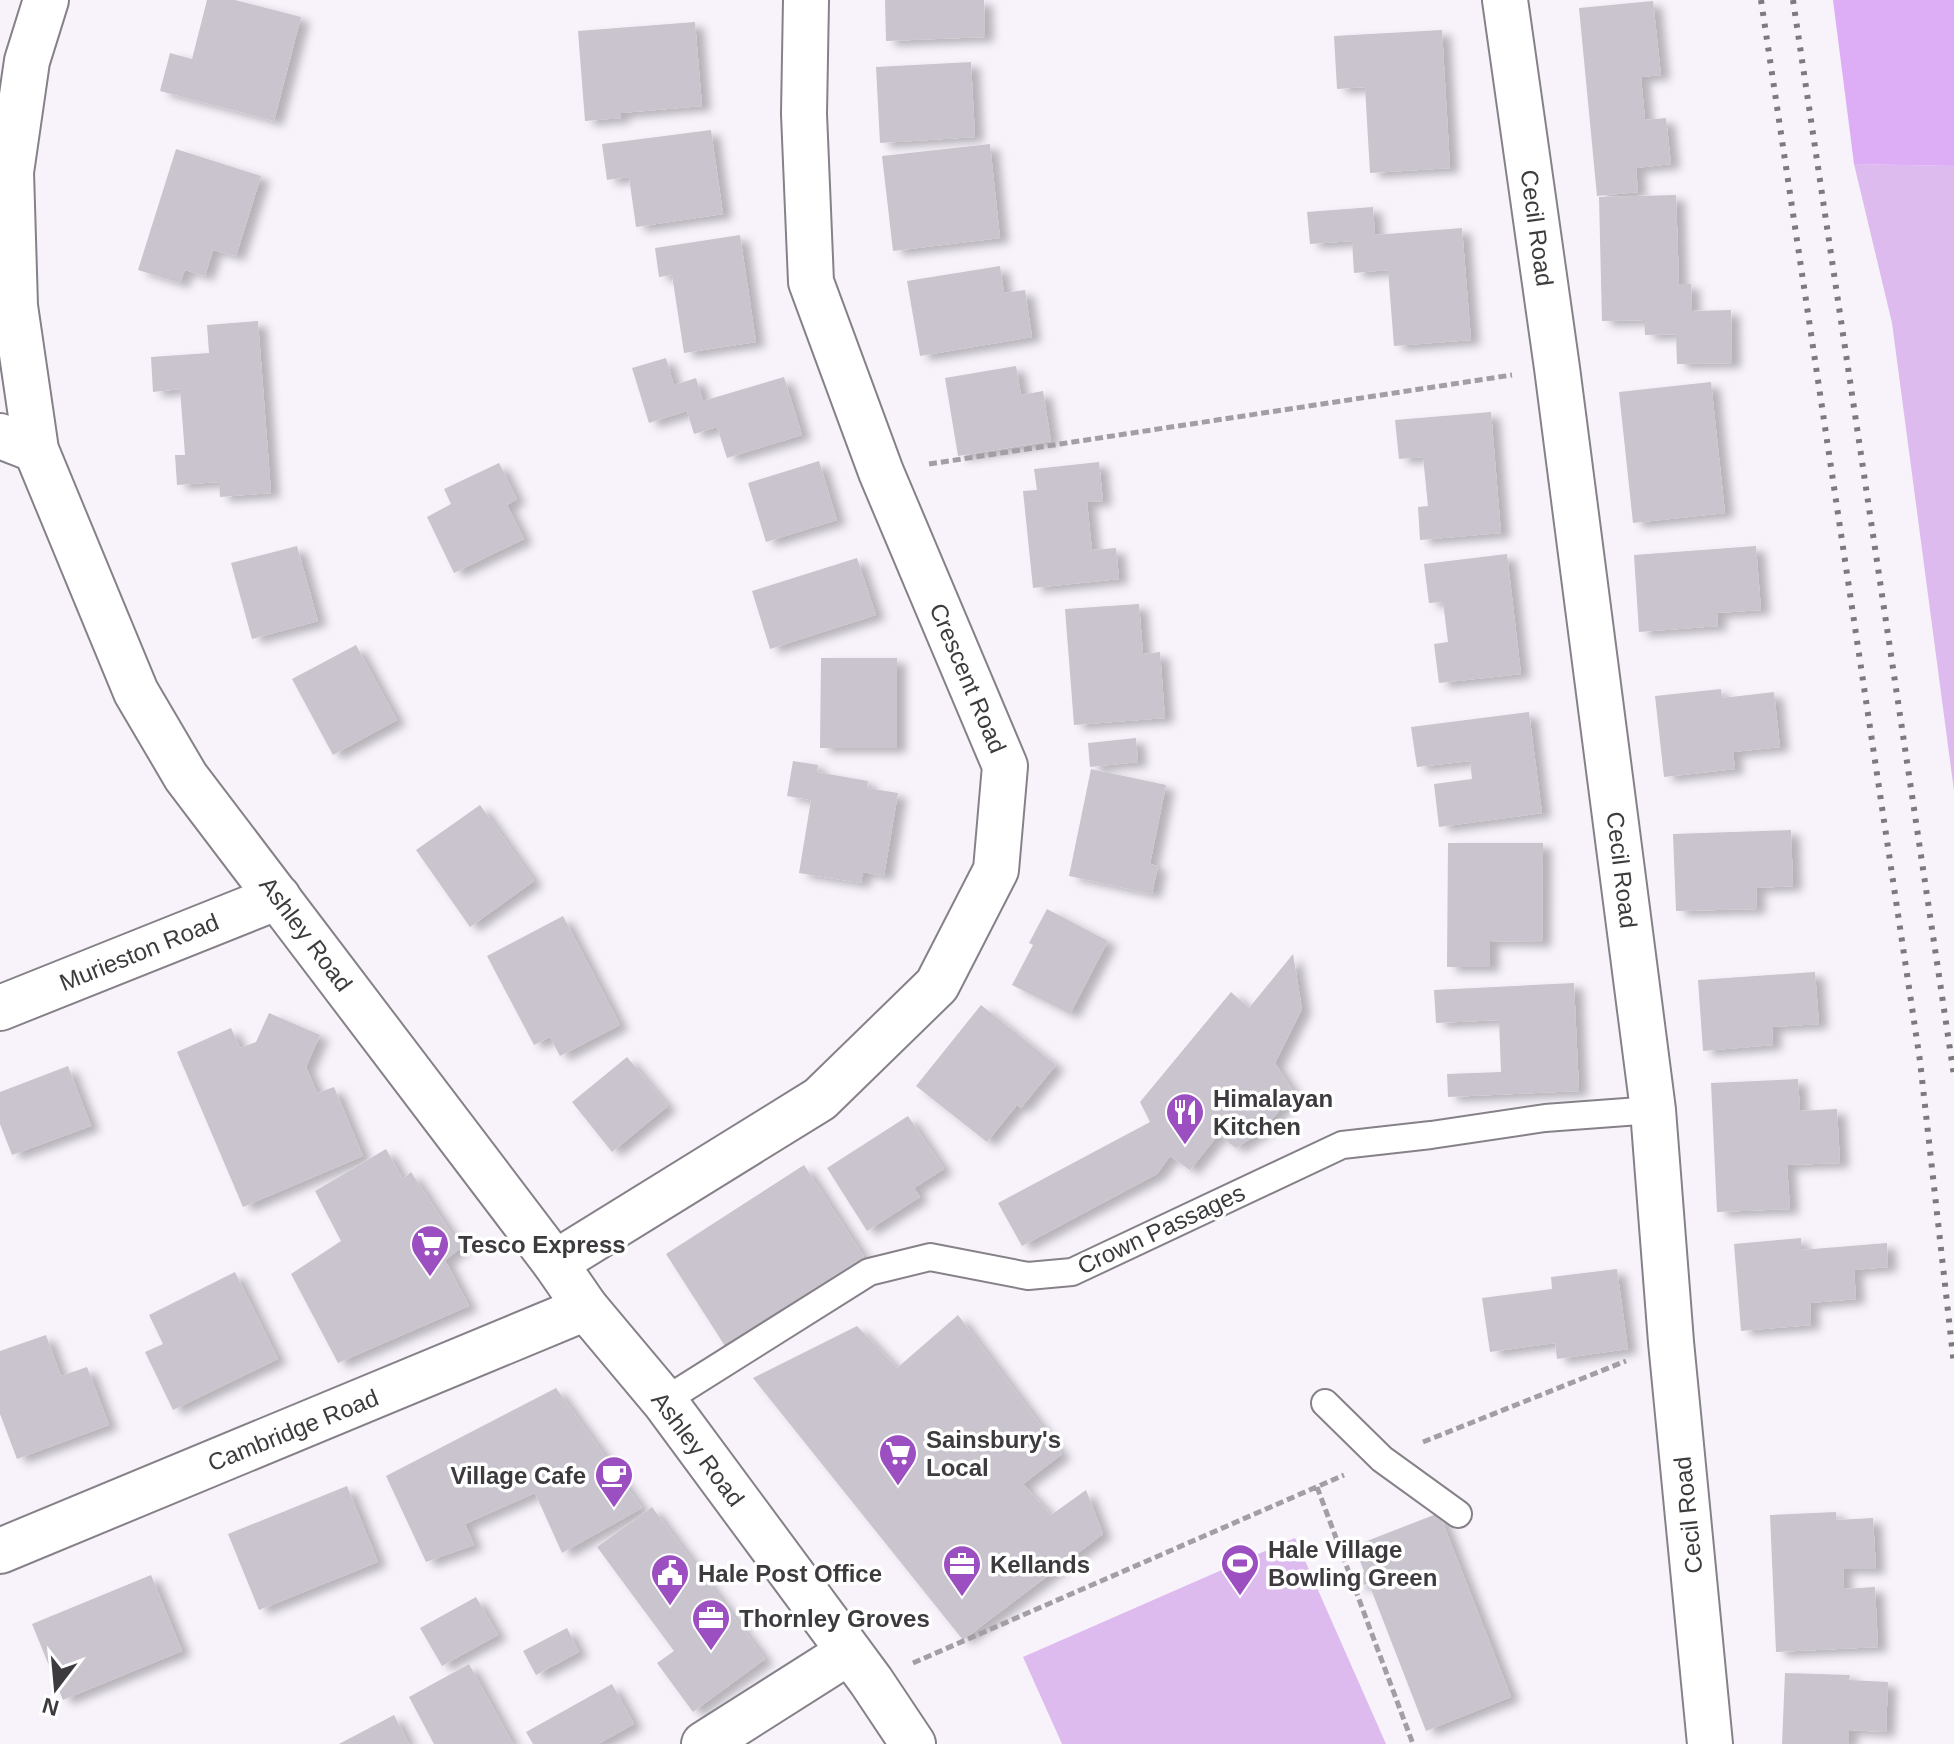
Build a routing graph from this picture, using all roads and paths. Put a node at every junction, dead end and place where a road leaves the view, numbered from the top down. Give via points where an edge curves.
1 (46, 0) edge
2 (806, 0) edge
3 (1505, 0) edge
4 (1557, 368) junction
5 (18, 443) edge
6 (881, 472) junction
7 (278, 897) junction
8 (0, 1008) edge
9 (1653, 1110) junction
10 (555, 1263) junction
11 (586, 1308) junction
12 (1671, 1342) junction
13 (664, 1401) junction
14 (1325, 1403) dead end
15 (1382, 1459) junction
16 (1317, 1487) junction
17 (1458, 1514) dead end
18 (0, 1551) edge
19 (860, 1667) junction
20 (704, 1744) edge
21 (913, 1744) edge
22 (1413, 1744) edge
23 (1710, 1744) edge

1 - 5 street, Ashley Road via 27,61 11,172
2 - 6 street, Crescent Road via 804,114 811,282
3 - 4 street, Cecil Road
4 - 6 path
4 - 9 street, Cecil Road
5 - 7 street, Ashley Road via 136,692 186,777
6 - 10 street, Crescent Road via 1005,766 996,870 937,985 820,1099
7 - 8 street, Murieston Road
7 - 10 street, Ashley Road
9 - 12 street, Cecil Road
9 - 13 lane, Crown Passages via 1545,1118 1342,1145 1072,1272 1028,1276 930,1257 869,1272
10 - 11 street, Ashley Road
11 - 13 street, Ashley Road
11 - 18 street, Cambridge Road
12 - 15 path
12 - 23 street, Cecil Road
13 - 19 street, Ashley Road
14 - 15 lane
15 - 16 path
15 - 17 lane
16 - 19 path
16 - 22 path
19 - 20 street
19 - 21 street, Ashley Road

